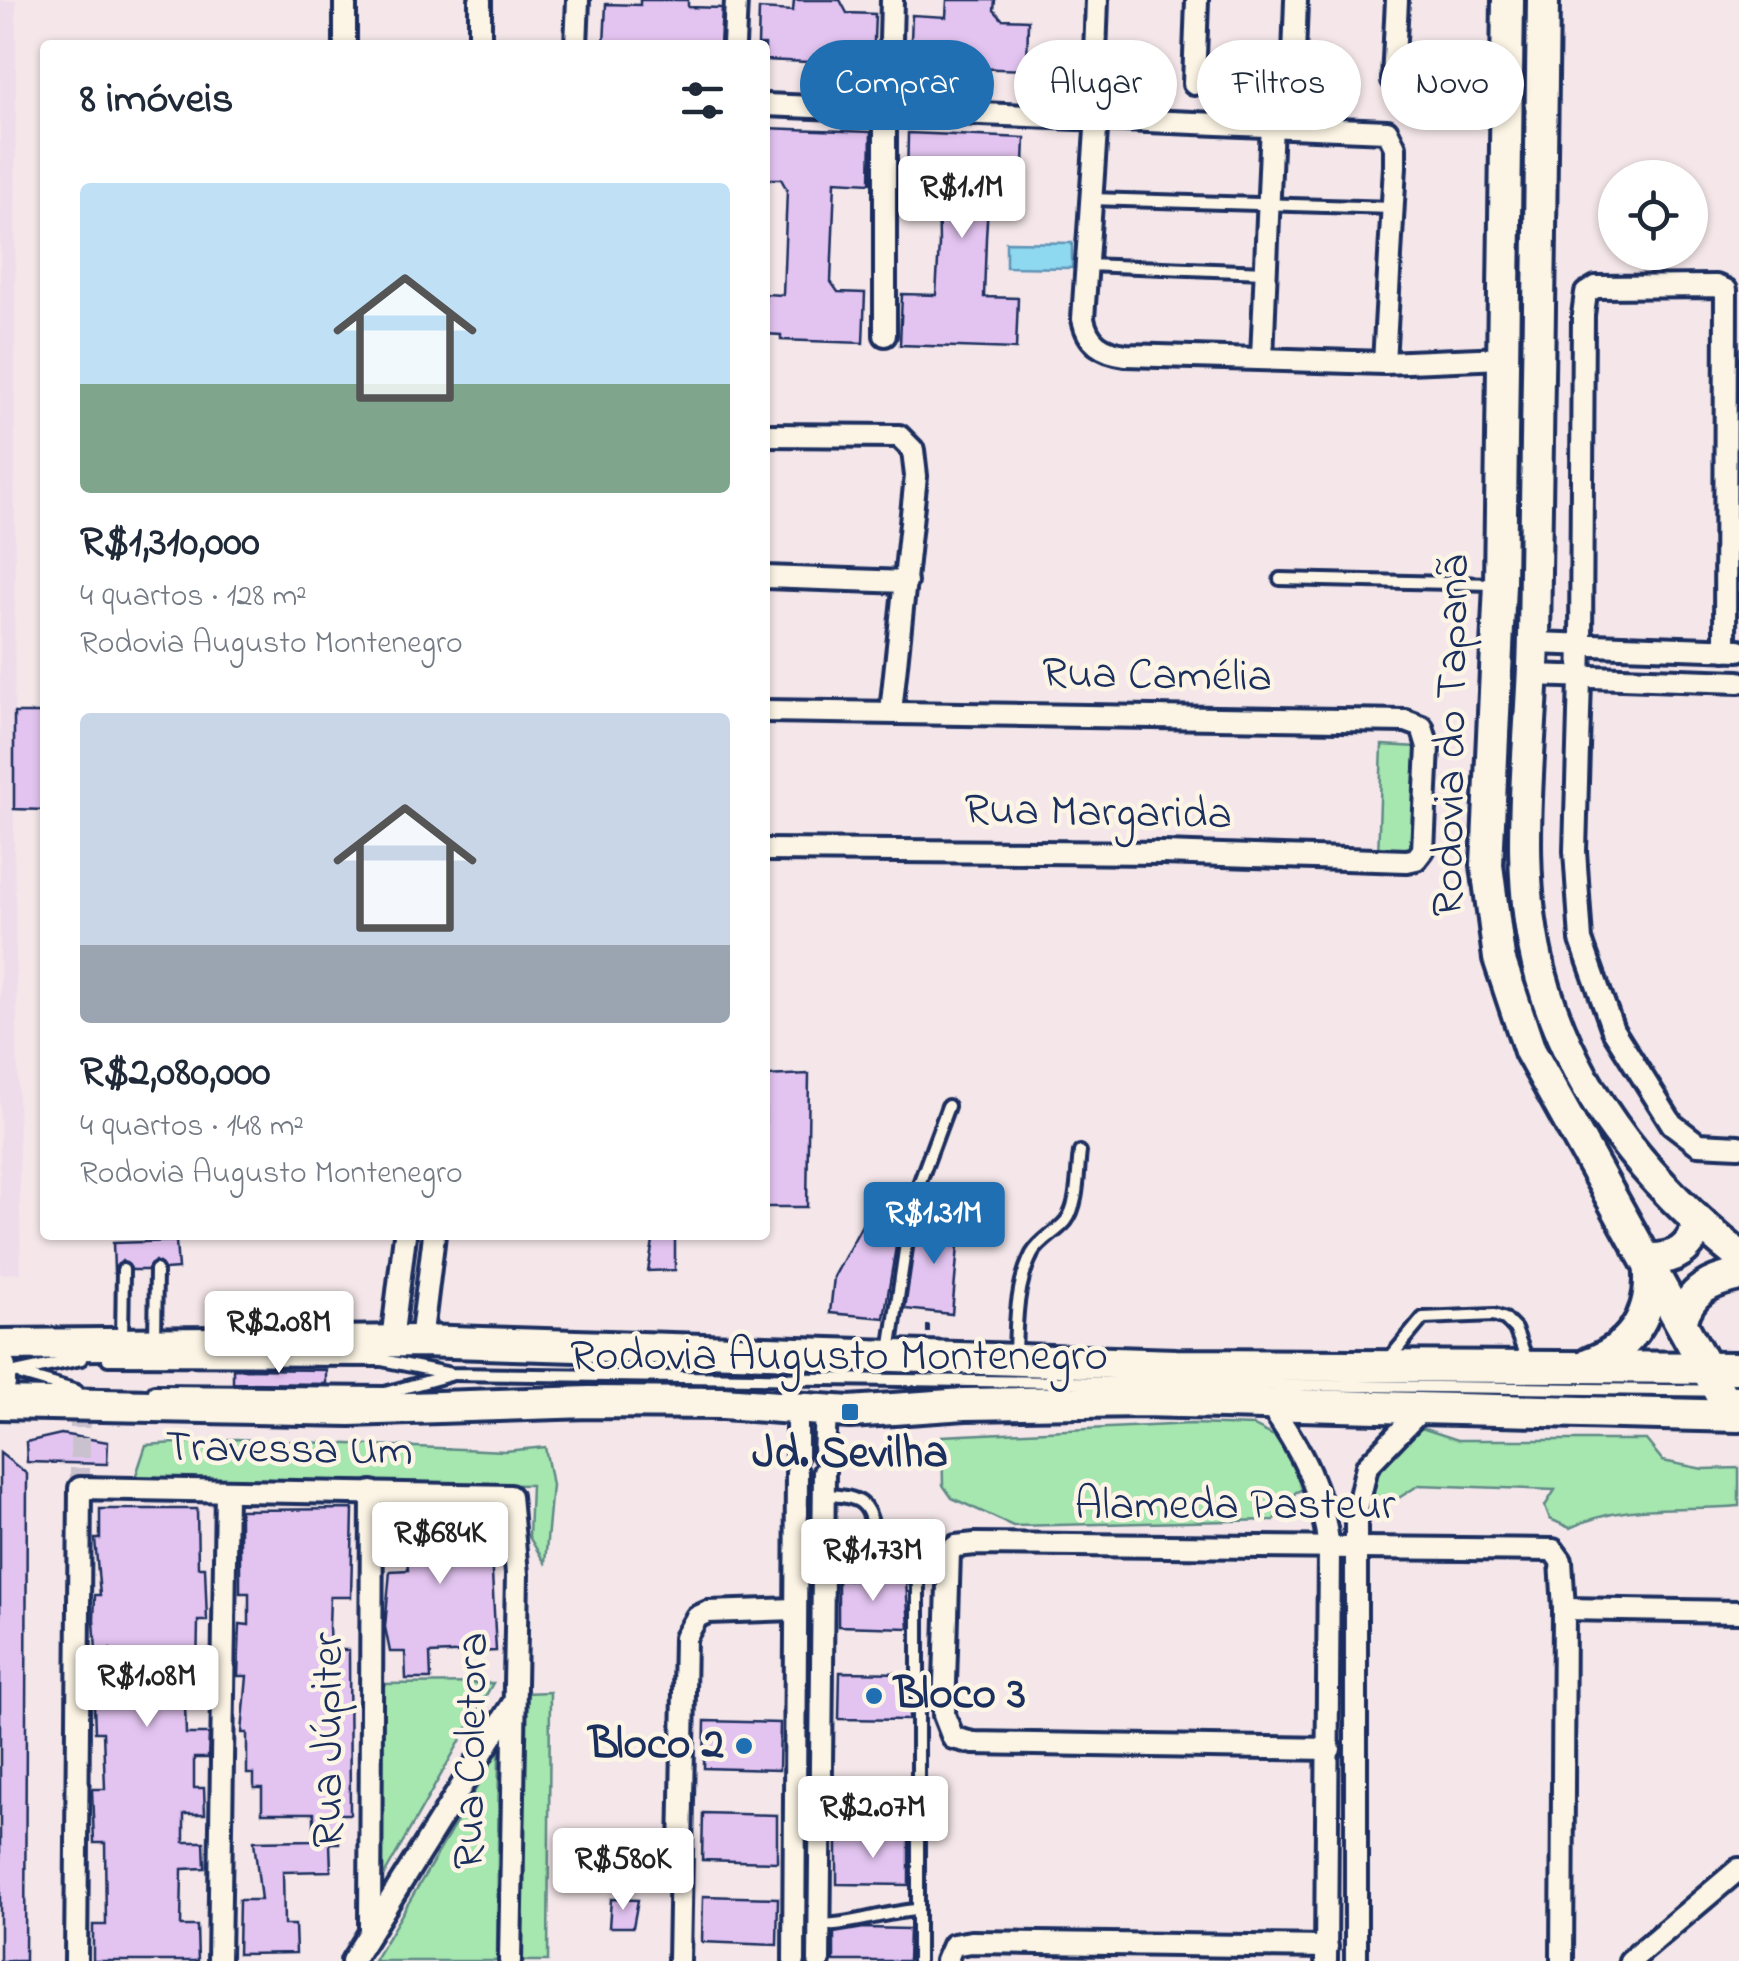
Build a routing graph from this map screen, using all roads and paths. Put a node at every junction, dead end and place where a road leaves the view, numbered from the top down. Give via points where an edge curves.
1 (345, 0) edge
2 (480, 0) edge
3 (578, 0) edge
4 (736, 0) edge
5 (892, 0) edge
6 (1097, 0) edge
7 (1197, 0) edge
8 (1296, 0) edge
9 (1397, 0) edge
10 (1508, 0) edge
11 (1543, 0) edge
12 (345, 40) edge
13 (480, 40) edge
14 (576, 40) edge
15 (734, 40) edge
16 (891, 40) edge
17 (1096, 40) edge
18 (1295, 40) edge
19 (1395, 40) edge
20 (1194, 84) dead end
21 (770, 106) edge
22 (800, 107) edge
23 (1361, 129) edge
24 (885, 130) edge
25 (1097, 130) edge
26 (1272, 130) edge
27 (1091, 199) junction
28 (1269, 205) junction
29 (1393, 208) junction
30 (1087, 265) junction
31 (1266, 272) junction
32 (885, 335) dead end
33 (1262, 358) junction
34 (1503, 358) junction
35 (1384, 363) junction
36 (770, 435) edge
37 (770, 578) edge
38 (1280, 579) dead end
39 (906, 582) junction
40 (1500, 584) junction
41 (1534, 643) junction
42 (1582, 644) junction
43 (1732, 650) edge
44 (1533, 675) junction
45 (1581, 676) junction
46 (1739, 682) edge
47 (770, 711) edge
48 (891, 712) junction
49 (770, 850) edge
50 (1424, 850) joint
51 (948, 1106) dead end
52 (1739, 1146) edge
53 (1080, 1152) dead end
54 (1698, 1223) junction
55 (406, 1240) edge
56 (433, 1240) edge
57 (1739, 1256) edge
58 (1649, 1260) junction
59 (123, 1270) dead end
60 (156, 1270) dead end
61 (1739, 1274) edge
62 (1682, 1320) junction
63 (154, 1341) junction
64 (407, 1341) junction
65 (122, 1342) junction
66 (0, 1345) edge
67 (889, 1356) junction
68 (1015, 1361) junction
69 (1585, 1365) junction
70 (1382, 1367) junction
71 (1530, 1368) junction
72 (1739, 1368) edge
73 (452, 1374) junction
74 (4, 1375) edge
75 (587, 1375) junction
76 (90, 1391) dead end
77 (148, 1391) dead end
78 (1726, 1396) edge
79 (0, 1403) edge
80 (1268, 1403) junction
81 (1424, 1407) junction
82 (812, 1411) junction
83 (797, 1473) junction
84 (226, 1492) junction
85 (372, 1492) junction
86 (498, 1493) joint
87 (824, 1495) junction
88 (1325, 1514) junction
89 (1356, 1514) junction
90 (1330, 1548) junction
91 (1356, 1548) junction
92 (796, 1609) junction
93 (1564, 1609) junction
94 (1739, 1612) edge
95 (514, 1704) junction
96 (1330, 1749) junction
97 (1330, 1835) junction
98 (1358, 1836) junction
99 (1739, 1869) edge
100 (918, 1910) junction
101 (819, 1925) junction
102 (370, 1929) junction
103 (1326, 1954) edge
104 (76, 1961) edge
105 (219, 1961) edge
106 (352, 1961) edge
107 (510, 1961) edge
108 (680, 1961) edge
109 (794, 1961) edge
110 (819, 1961) edge
111 (918, 1961) edge
112 (946, 1961) edge
113 (1356, 1961) edge
114 (1562, 1961) edge
115 (1630, 1961) edge

1 - 12 street
2 - 13 street
3 - 14 street
4 - 15 street
5 - 16 street
6 - 17 street
7 - 20 street
8 - 18 street
9 - 19 street
10 - 34 main road, Rodovia do Tapanã
11 - 41 main road, Rodovia do Tapanã
21 - 22 street
23 - 29 street via 1387,131 1395,147
24 - 32 street
25 - 27 street
26 - 28 street
27 - 28 lane
27 - 30 street
28 - 29 lane
28 - 31 street
29 - 35 street
30 - 31 lane
30 - 33 street via 1083,319 1103,350
31 - 33 street
33 - 35 street
34 - 35 street
34 - 40 main road, Rodovia do Tapanã
36 - 39 street via 899,436 910,442 915,460
37 - 39 street
38 - 40 lane
39 - 48 street
40 - 58 main road, Rodovia do Tapanã via 1487,865 1499,958 1530,1051
41 - 42 street
41 - 44 main road, Rodovia do Tapanã
42 - 43 street
42 - 43 street via 1586,293 1604,286 1716,286 1726,290 1730,310
42 - 45 street
44 - 45 street
44 - 54 main road, Rodovia do Tapanã via 1526,901 1542,981 1600,1110 1642,1168
45 - 46 street
45 - 52 street via 1575,872 1589,971 1613,1030 1672,1124 1698,1144
47 - 48 street, Rua Camélia
48 - 50 street, Rua Camélia via 1417,723 1428,747
49 - 50 street, Rua Margarida via 1392,861 1416,860
51 - 67 lane via 912,1203
53 - 68 lane via 1067,1220 1035,1248 1024,1271
54 - 57 main road, Rodovia do Tapanã
54 - 58 main road via 1676,1256
55 - 64 street
56 - 64 street
58 - 62 main road, Rodovia do Tapanã
58 - 69 main road via 1650,1294 1639,1326 1615,1350
59 - 65 lane
60 - 63 lane
61 - 62 main road via 1702,1287
62 - 78 main road, Rodovia do Tapanã
63 - 64 main road, Rodovia Augusto Montenegro
63 - 65 main road, Rodovia Augusto Montenegro
64 - 75 main road, Rodovia Augusto Montenegro
65 - 66 main road, Rodovia Augusto Montenegro
67 - 68 main road, Rodovia Augusto Montenegro
67 - 75 main road, Rodovia Augusto Montenegro
68 - 70 main road, Rodovia Augusto Montenegro
69 - 71 main road, Rodovia Augusto Montenegro
69 - 78 main road, Rodovia Augusto Montenegro
70 - 71 main road, Rodovia Augusto Montenegro
70 - 71 lane via 1412,1326 1441,1314 1506,1319
72 - 78 main road, Rodovia Augusto Montenegro
73 - 74 lane via 382,1360 72,1358
73 - 75 lane
73 - 77 lane via 385,1393
74 - 76 lane
75 - 78 lane
75 - 79 main road, Rodovia Augusto Montenegro via 350,1410
75 - 82 main road, Rodovia Augusto Montenegro via 722,1403
78 - 81 main road, Rodovia Augusto Montenegro
80 - 81 main road, Rodovia Augusto Montenegro
80 - 82 main road, Rodovia Augusto Montenegro
80 - 88 street via 1302,1450
81 - 89 street via 1367,1466
82 - 83 street
82 - 87 street
83 - 87 street via 804,1497
83 - 92 street
84 - 85 street, Travessa Um
84 - 104 street, Travessa Um via 80,1488
84 - 105 street
85 - 86 street, Travessa Um
85 - 102 street, Rua Júpiter
86 - 95 street, Rua Coletora via 510,1496 516,1521
87 - 100 lane via 863,1502 883,1549 918,1585
87 - 101 street
88 - 89 street
88 - 90 street
89 - 91 street
90 - 91 street, Alameda Pasteur
90 - 96 street
90 - 96 street, Alameda Pasteur via 956,1546 947,1562 945,1726 960,1741
91 - 93 street, Alameda Pasteur via 1553,1550 1561,1561
91 - 98 street
92 - 108 street via 708,1612 697,1616 685,1638
92 - 109 street
93 - 94 street
93 - 114 street
95 - 102 street
95 - 107 street, Rua Coletora
96 - 97 street
97 - 98 street
97 - 103 street
98 - 113 street
99 - 115 street
100 - 101 lane
100 - 111 lane
101 - 110 street
102 - 106 street
103 - 112 street via 971,1942 953,1945

